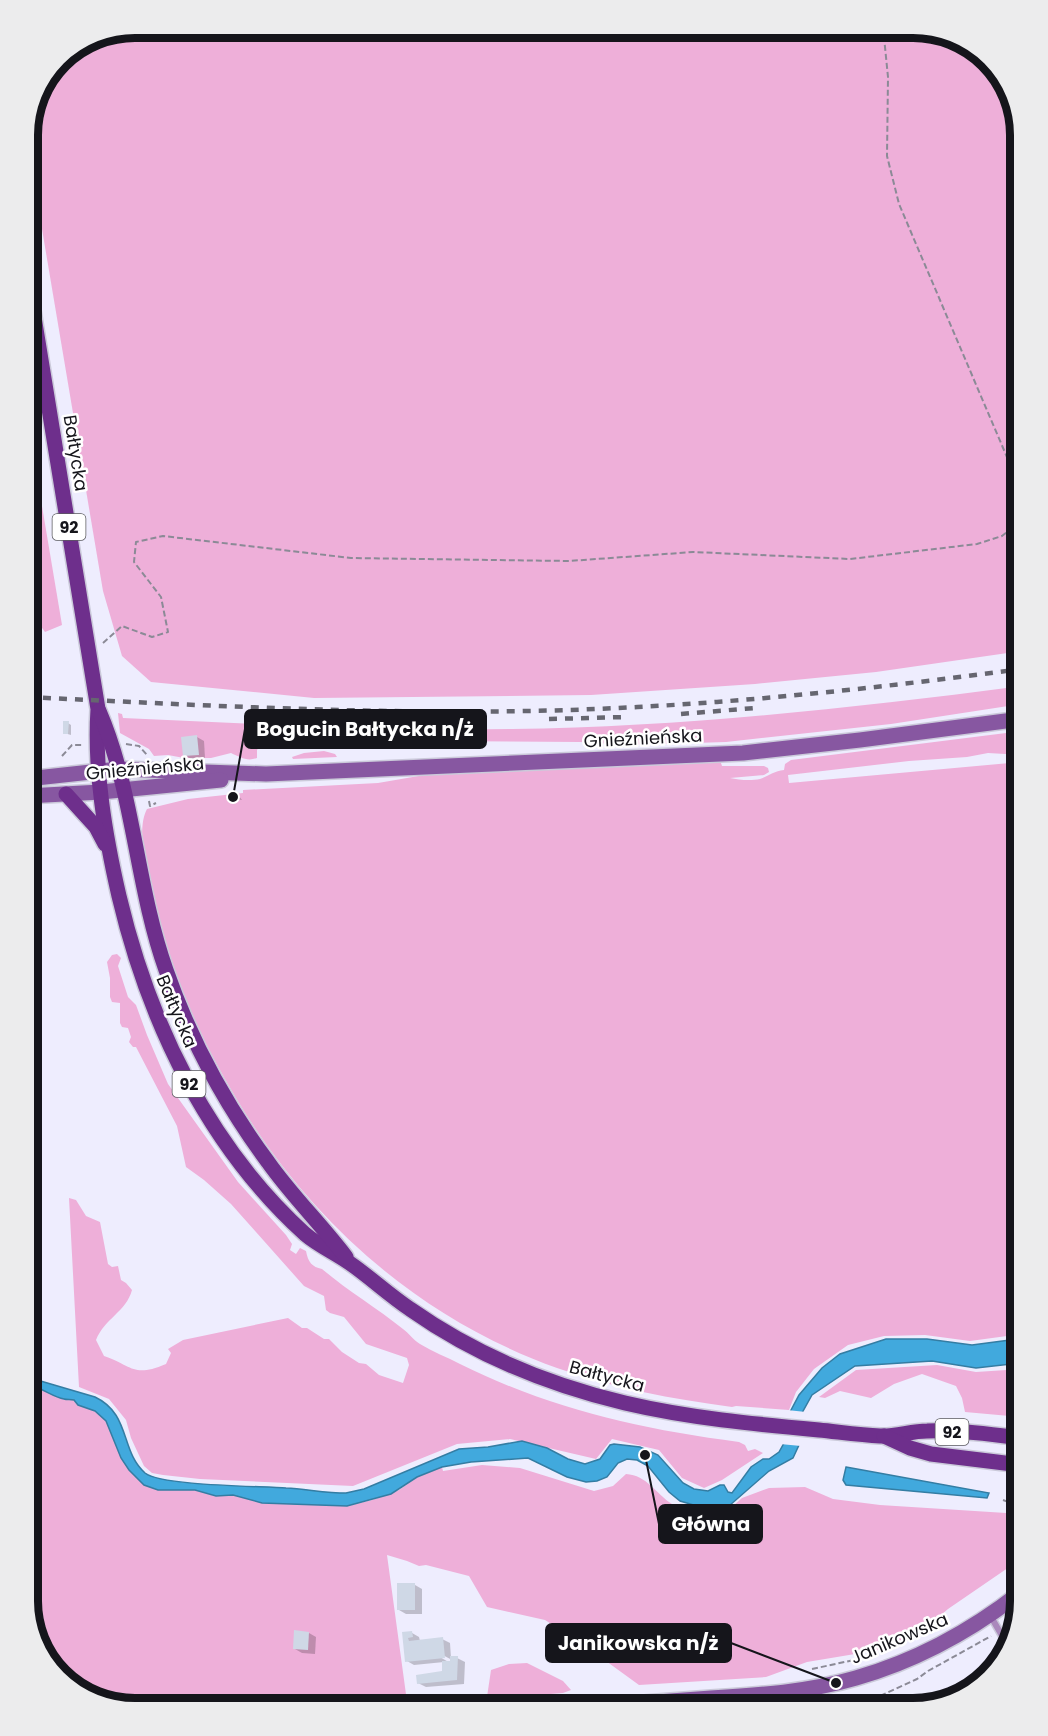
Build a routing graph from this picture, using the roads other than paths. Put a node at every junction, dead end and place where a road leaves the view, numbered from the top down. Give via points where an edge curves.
1 (38, 341) edge
2 (98, 709) junction
3 (1010, 720) edge
4 (118, 769) junction
5 (98, 770) junction
6 (266, 774) junction
7 (38, 778) edge
8 (123, 790) junction
9 (101, 792) junction
10 (66, 794) junction
11 (38, 795) edge
12 (109, 852) junction
13 (351, 1264) junction
14 (884, 1436) junction
15 (1010, 1437) edge
16 (1010, 1464) edge
17 (1010, 1600) edge
18 (990, 1615) junction
19 (1003, 1637) edge
20 (718, 1698) edge

1 - 2 main road, Bałtycka / 92
2 - 4 main road, Bałtycka / 92
2 - 5 main road, Bałtycka / 92
3 - 6 street, Gnieźnieńska via 743,753
4 - 5 street, Gnieźnieńska
4 - 6 street, Gnieźnieńska
4 - 8 main road, Bałtycka / 92
5 - 7 street, Gnieźnieńska
5 - 9 main road, Bałtycka / 92
6 - 8 street, Gnieźnieńska
8 - 9 street, Gnieźnieńska
8 - 13 main road, Bałtycka / 92 via 144,894 180,1008 238,1117 269,1164
9 - 10 street, Gnieźnieńska
9 - 12 main road, Bałtycka / 92
10 - 11 street, Gnieźnieńska
10 - 12 main road via 96,827
12 - 13 main road, Bałtycka / 92 via 144,982 163,1031 198,1098 239,1161 284,1213 308,1237
13 - 14 main road, Bałtycka / 92 via 434,1324 543,1378 660,1410 780,1427
14 - 15 main road, Bałtycka / 92 via 933,1431
14 - 16 main road, Bałtycka / 92 via 931,1454
17 - 18 street, Janikowska
18 - 19 lane
18 - 20 street, Janikowska via 950,1640 856,1678 819,1687

